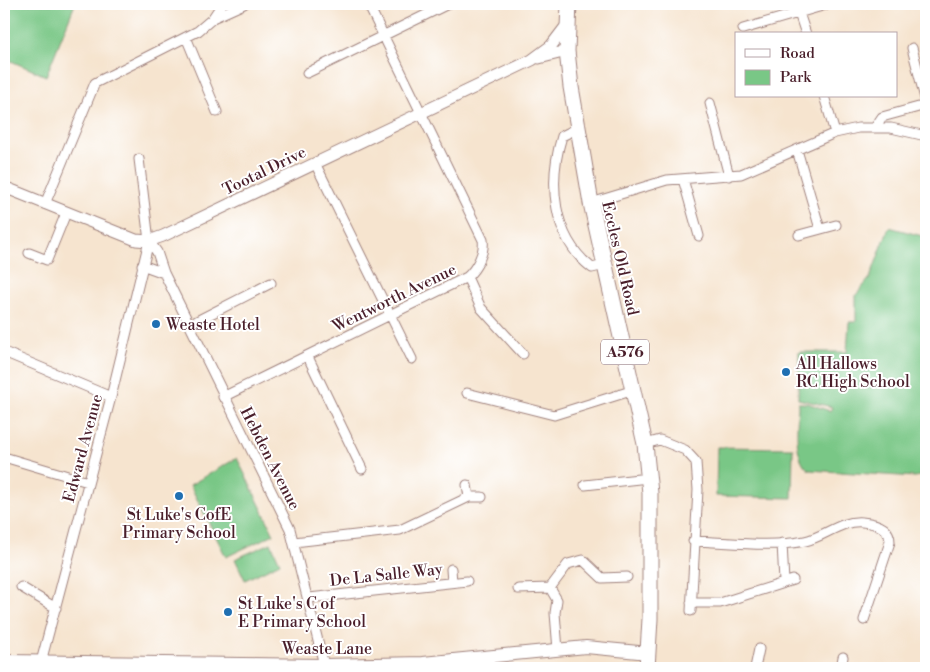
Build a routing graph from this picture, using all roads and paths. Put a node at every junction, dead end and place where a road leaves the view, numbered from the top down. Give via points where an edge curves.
1 (222, 4) edge
2 (244, 4) edge
3 (368, 4) edge
4 (448, 4) edge
5 (569, 4) edge
6 (829, 4) edge
7 (799, 12) junction
8 (213, 17) junction
9 (567, 25) junction
10 (743, 29) dead end
11 (805, 32) edge
12 (383, 36) junction
13 (186, 37) junction
14 (912, 48) dead end
15 (567, 51) junction
16 (532, 60) junction
17 (307, 73) dead end
18 (825, 98) edge
19 (710, 103) dead end
20 (926, 103) edge
21 (217, 112) dead end
22 (421, 115) junction
23 (876, 126) junction
24 (578, 128) junction
25 (835, 133) junction
26 (926, 136) edge
27 (797, 150) junction
28 (139, 159) dead end
29 (316, 163) junction
30 (729, 176) junction
31 (683, 179) junction
32 (4, 187) edge
33 (590, 203) junction
34 (44, 204) junction
35 (66, 213) junction
36 (836, 225) dead end
37 (820, 229) junction
38 (799, 235) dead end
39 (699, 236) dead end
40 (149, 241) junction
41 (29, 253) dead end
42 (605, 265) junction
43 (142, 266) junction
44 (164, 274) junction
45 (467, 278) junction
46 (271, 283) dead end
47 (391, 315) junction
48 (189, 325) junction
49 (4, 352) edge
50 (523, 354) dead end
51 (308, 357) junction
52 (412, 359) dead end
53 (634, 390) junction
54 (466, 393) dead end
55 (111, 396) junction
56 (223, 397) junction
57 (645, 444) junction
58 (4, 457) edge
59 (362, 468) dead end
60 (648, 478) junction
61 (88, 482) junction
62 (468, 485) dead end
63 (584, 485) dead end
64 (482, 497) dead end
65 (469, 498) junction
66 (294, 542) junction
67 (693, 542) junction
68 (782, 543) junction
69 (451, 569) dead end
70 (627, 577) dead end
71 (467, 581) dead end
72 (452, 582) junction
73 (21, 587) dead end
74 (550, 588) junction
75 (518, 589) dead end
76 (309, 598) junction
77 (56, 608) junction
78 (864, 620) dead end
79 (759, 649) dead end
80 (558, 650) junction
81 (843, 657) dead end
82 (4, 660) edge
83 (648, 661) edge
84 (42, 662) junction
85 (324, 665) junction
86 (755, 668) edge
87 (840, 668) edge

1 - 8 street
2 - 8 street
3 - 12 street, Wentworth Avenue
4 - 12 street
5 - 9 main road, Eccles Old Road / A576
6 - 7 street
7 - 10 street
7 - 11 street
8 - 13 street
9 - 15 main road, Eccles Old Road / A576
9 - 16 street, Tootal Drive via 551,46
12 - 17 street
12 - 22 street, Wentworth Avenue
13 - 21 street
13 - 34 street via 95,83
14 - 20 street
15 - 16 street, Tootal Drive
15 - 24 main road, Eccles Old Road / A576
16 - 22 street, Tootal Drive
18 - 25 street
19 - 30 street
20 - 23 street via 882,117
22 - 29 street, Tootal Drive
22 - 45 street, Wentworth Avenue via 483,240 484,246 475,270
23 - 25 street
23 - 26 street
24 - 33 main road, Eccles Old Road / A576
24 - 42 street via 562,136 556,155 556,205 566,236 584,261 592,268
25 - 27 street
27 - 30 street
27 - 37 street
28 - 40 street
29 - 40 street, Tootal Drive
29 - 47 street
30 - 31 street
31 - 33 street via 667,180
31 - 39 street
32 - 34 street
33 - 42 main road, Eccles Old Road / A576
34 - 35 street
35 - 40 street via 136,240
35 - 41 street via 47,260
36 - 37 street
37 - 38 street
40 - 43 street, Edward Avenue
40 - 44 street, Hebden Avenue
42 - 53 main road, Eccles Old Road / A576
43 - 44 street
43 - 55 street, Edward Avenue
44 - 48 street, Hebden Avenue
45 - 47 street, Wentworth Avenue
45 - 50 street via 481,308
46 - 48 street
47 - 51 street, Wentworth Avenue
47 - 52 street
48 - 56 street, Hebden Avenue
49 - 55 street
51 - 56 street, Wentworth Avenue
51 - 59 street
53 - 54 street via 554,415
53 - 57 main road, Eccles Old Road / A576
55 - 61 street, Edward Avenue
56 - 66 street, Hebden Avenue
57 - 60 main road, Eccles Old Road / A576
57 - 67 street via 660,440 686,450 696,462 698,490
58 - 61 street
60 - 63 street
60 - 83 main road, Eccles Old Road / A576
61 - 77 street, Edward Avenue
62 - 65 street
64 - 65 street
65 - 66 street via 400,530
66 - 76 street, Hebden Avenue
67 - 68 street
67 - 68 street via 691,607 720,603 788,581
68 - 78 street via 806,541 856,522 870,523 886,530 890,542
69 - 72 street
70 - 74 street via 602,578 583,560 568,564
71 - 72 street, De La Salle Way
72 - 76 street, De La Salle Way
73 - 77 street
74 - 75 street
74 - 80 street via 557,600
76 - 85 street, Hebden Avenue
77 - 84 street, Edward Avenue
79 - 86 street
80 - 83 main road, Weaste Lane via 586,647
80 - 85 main road, Weaste Lane via 423,663
81 - 87 street
82 - 84 main road, Weaste Lane
84 - 85 main road, Weaste Lane

